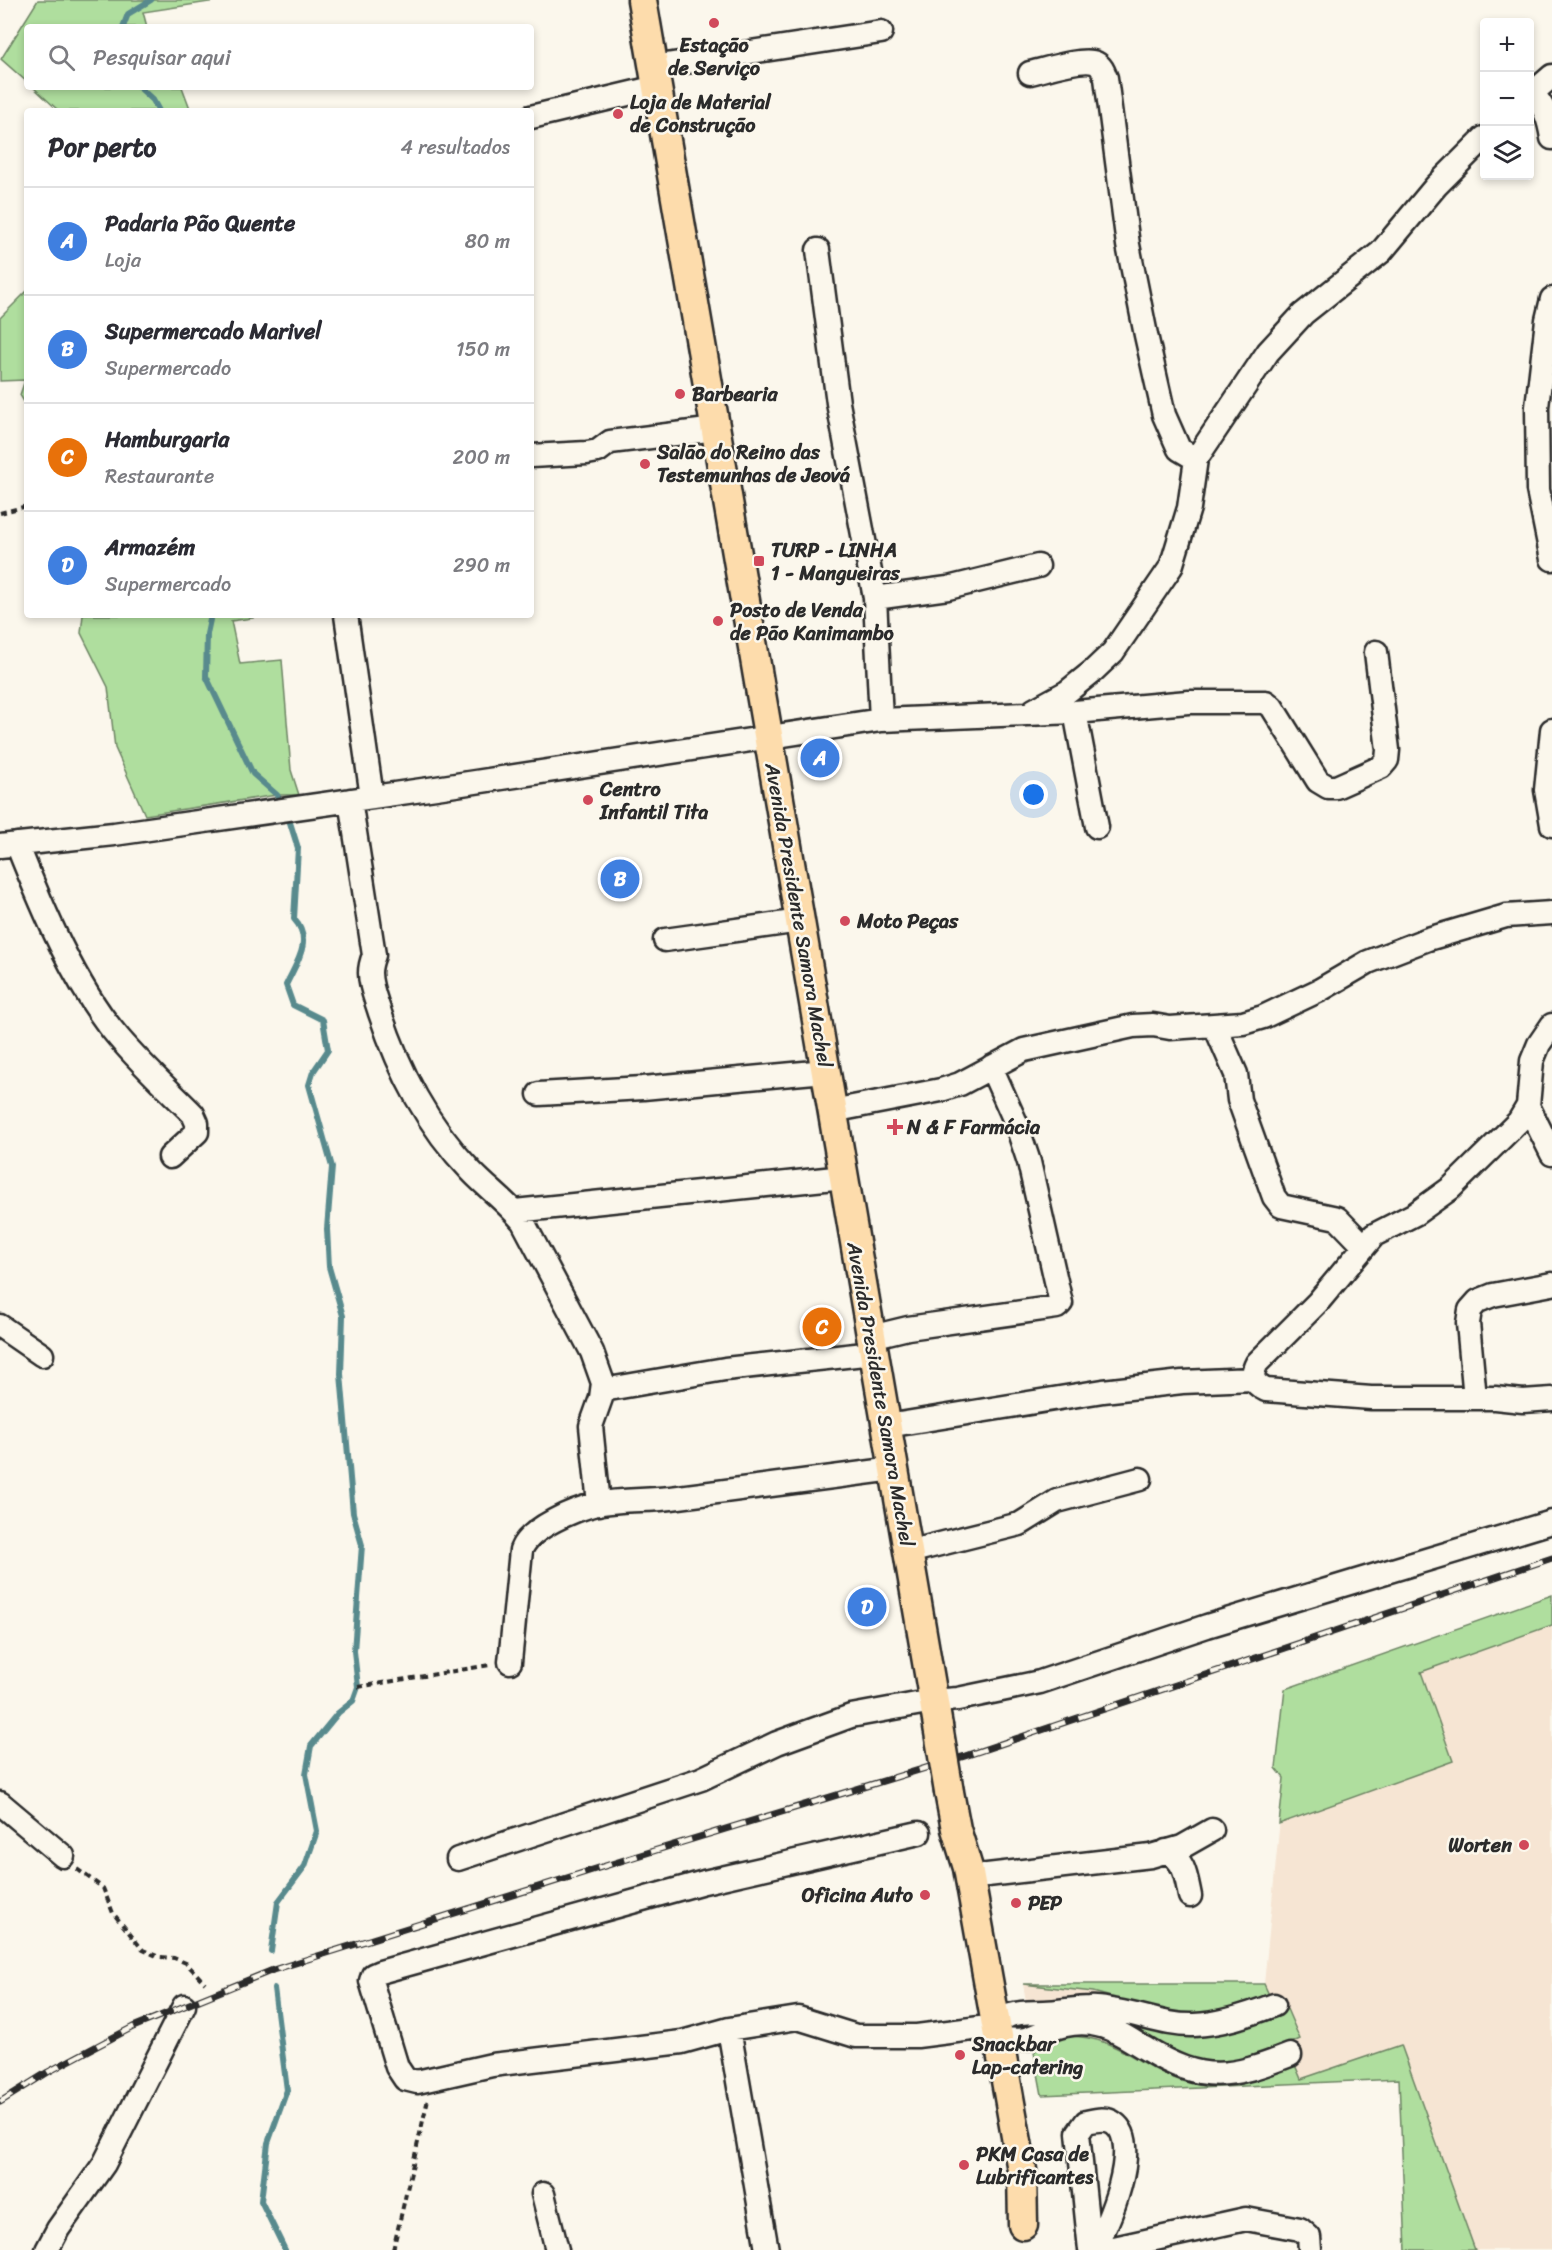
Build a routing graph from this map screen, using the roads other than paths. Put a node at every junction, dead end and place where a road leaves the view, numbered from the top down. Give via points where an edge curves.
1 (642, 0) edge
2 (881, 32) dead end
3 (1029, 73) dead end
4 (1552, 76) edge
5 (655, 77) junction
6 (1534, 91) edge
7 (1534, 97) edge
8 (534, 116) edge
9 (1552, 138) edge
10 (1480, 143) edge
11 (818, 250) dead end
12 (1552, 299) edge
13 (716, 429) junction
14 (534, 456) edge
15 (1196, 459) junction
16 (1552, 559) edge
17 (1038, 566) dead end
18 (875, 598) junction
19 (346, 618) edge
20 (1376, 652) dead end
21 (1075, 711) junction
22 (1030, 712) junction
23 (881, 720) junction
24 (1552, 730) edge
25 (768, 736) junction
26 (361, 799) junction
27 (1552, 825) edge
28 (1097, 826) dead end
29 (8, 845) edge
30 (1552, 913) edge
31 (800, 921) junction
32 (665, 940) dead end
33 (1552, 1024) edge
34 (1215, 1026) junction
35 (991, 1067) junction
36 (825, 1071) junction
37 (539, 1094) dead end
38 (1528, 1106) junction
39 (832, 1111) junction
40 (1552, 1154) edge
41 (170, 1158) dead end
42 (844, 1177) junction
43 (514, 1211) junction
44 (1364, 1246) junction
45 (1552, 1284) edge
46 (0, 1326) edge
47 (872, 1345) junction
48 (42, 1355) dead end
49 (1253, 1379) junction
50 (603, 1390) junction
51 (1475, 1398) junction
52 (1552, 1399) edge
53 (887, 1426) junction
54 (894, 1469) junction
55 (1140, 1479) dead end
56 (599, 1504) junction
57 (1552, 1522) edge
58 (908, 1552) junction
59 (510, 1662) road end
60 (936, 1713) junction
61 (0, 1803) edge
62 (956, 1829) junction
63 (1212, 1830) dead end
64 (919, 1833) dead end
65 (1166, 1851) junction
66 (63, 1856) road end
67 (458, 1859) dead end
68 (970, 1877) junction
69 (1190, 1896) dead end
70 (1274, 2005) dead end
71 (184, 2006) dead end
72 (729, 2029) junction
73 (996, 2029) junction
74 (1290, 2055) dead end
75 (543, 2194) dead end
76 (1025, 2237) edge
77 (47, 2250) edge
78 (557, 2250) edge
79 (767, 2250) edge
80 (1092, 2250) edge
81 (1105, 2250) edge
82 (1310, 2250) edge

1 - 5 main road, Avenida Presidente Samora Machel
2 - 5 street
3 - 15 street via 1086,61 1103,70 1128,245 1164,415 1179,449
4 - 6 street
5 - 8 street
5 - 13 main road, Avenida Presidente Samora Machel
7 - 9 street via 1549,118
10 - 15 street via 1436,186 1381,252 1286,330
11 - 18 street via 838,403
12 - 16 street via 1537,407 1538,490
13 - 14 street via 610,442 587,453
13 - 25 main road, Avenida Presidente Samora Machel
15 - 22 street via 1189,508 1171,567 1113,652 1067,692
17 - 18 street via 970,584
18 - 23 street
19 - 26 street
20 - 21 street via 1387,760 1381,767 1336,787 1318,781 1266,702 1188,702
21 - 22 street
21 - 28 street
22 - 23 street
23 - 25 street
24 - 27 street via 1546,790
25 - 26 street
25 - 31 main road, Avenida Presidente Samora Machel
26 - 29 street
26 - 43 street via 374,955 370,974 402,1073 441,1137
29 - 41 street via 88,996 118,1038 193,1114 197,1132
30 - 34 street via 1506,916 1428,939 1368,962 1263,1017
31 - 32 street
31 - 36 main road, Avenida Presidente Samora Machel
33 - 38 street via 1532,1061
34 - 35 street via 1133,1026 1024,1050
34 - 44 street via 1236,1074 1239,1100 1274,1197 1281,1206 1337,1218
35 - 39 street via 941,1090
35 - 47 street via 1029,1162 1061,1303 1057,1307 908,1328
36 - 37 street
36 - 39 main road, Avenida Presidente Samora Machel
38 - 40 street
38 - 44 street via 1519,1121 1451,1188 1415,1214 1374,1235
39 - 42 main road, Avenida Presidente Samora Machel
42 - 43 street
42 - 47 main road, Avenida Presidente Samora Machel
43 - 50 street via 524,1222 592,1352
44 - 49 street via 1318,1302 1257,1363
45 - 51 street via 1493,1295 1478,1301 1470,1310
46 - 48 street
47 - 50 street
47 - 53 main road, Avenida Presidente Samora Machel
49 - 51 street via 1266,1390 1371,1398
49 - 53 street via 1103,1391
50 - 56 street via 591,1426
51 - 52 street
53 - 54 main road, Avenida Presidente Samora Machel
54 - 56 street
54 - 58 main road, Avenida Presidente Samora Machel
55 - 58 street via 1057,1501 1020,1524
56 - 59 street via 546,1525 525,1540
57 - 60 street via 1207,1626 1072,1672 958,1699
58 - 60 main road, Avenida Presidente Samora Machel
60 - 62 main road, Avenida Presidente Samora Machel, bridge
60 - 67 street via 851,1716 777,1743 701,1779
61 - 66 street
62 - 68 main road, Avenida Presidente Samora Machel
62 - 73 main road, Avenida Presidente Samora Machel via 955,1870
63 - 65 street via 1182,1847
64 - 72 street via 704,1882 380,1972 370,1981 397,2067 405,2079 417,2082 492,2065 682,2042
65 - 68 street
65 - 69 street via 1177,1856 1184,1868
68 - 73 main road, Avenida Presidente Samora Machel
70 - 73 street via 1236,2018 1192,2025 1091,2007 1047,2012
71 - 77 street via 104,2164
72 - 73 street via 798,2018 856,2036 917,2036
72 - 79 street
73 - 74 street via 1093,2024 1119,2032 1188,2071 1214,2075 1238,2073
73 - 76 main road, Avenida Presidente Samora Machel via 1022,2170
73 - 76 main road, Avenida Presidente Samora Machel via 1006,2173
75 - 78 street
80 - 80 street via 1110,2217 1127,2154 1120,2129 1113,2121 1101,2119 1086,2122 1078,2133
81 - 82 street via 1246,2219 1300,2229 1309,2237

